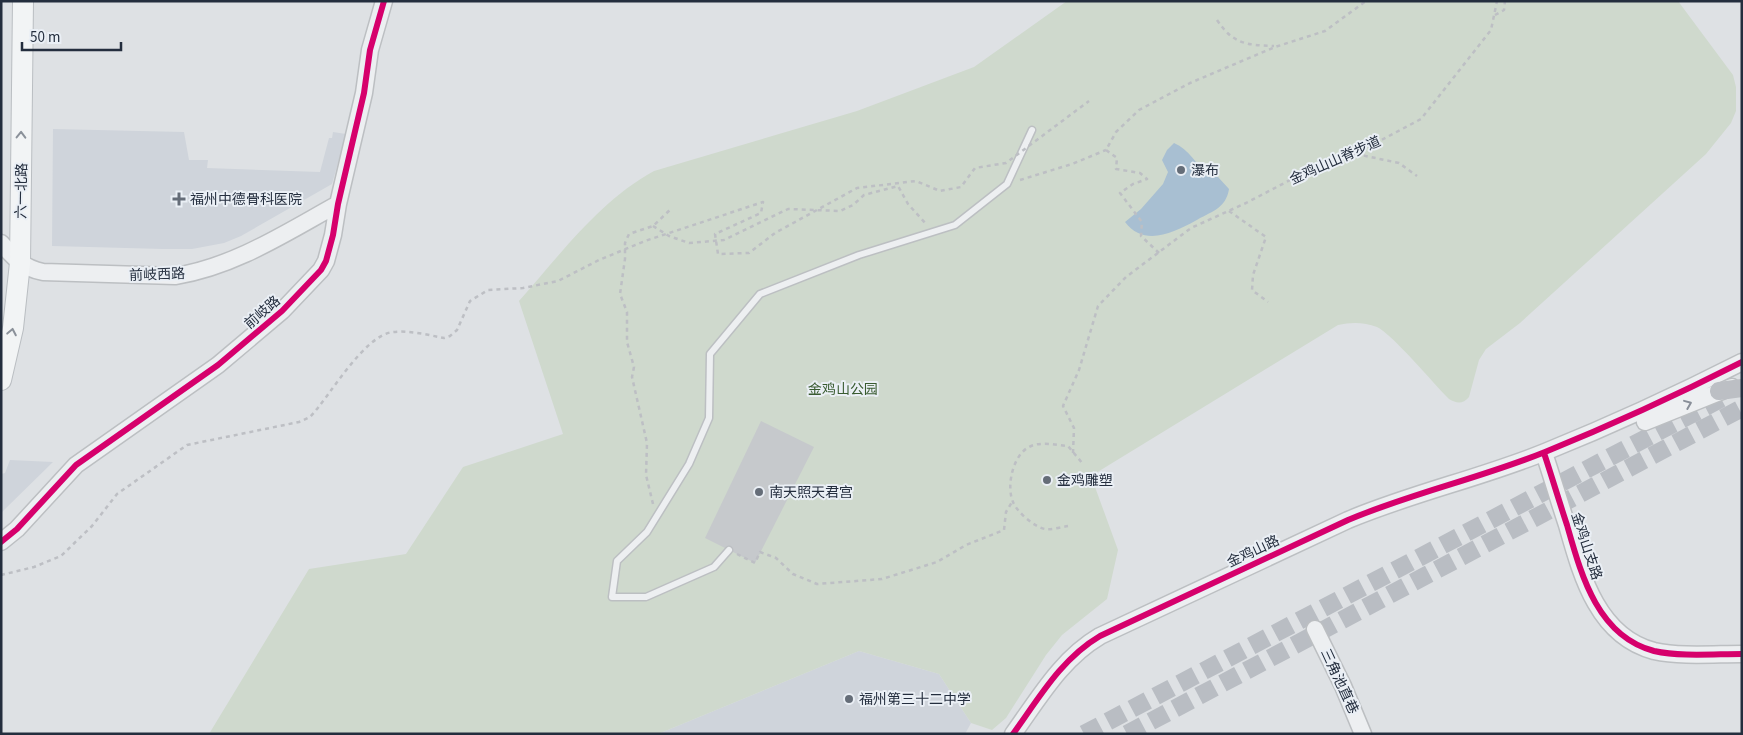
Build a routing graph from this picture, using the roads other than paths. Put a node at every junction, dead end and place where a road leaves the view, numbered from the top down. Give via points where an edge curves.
1 (23, 1) edge
2 (384, 1) edge
3 (1032, 130) dead end
4 (338, 204) junction
5 (1, 243) edge
6 (20, 263) junction
7 (1742, 362) edge
8 (1, 380) edge
9 (1742, 383) edge
10 (1742, 388) edge
11 (1720, 391) junction
12 (1544, 453) junction
13 (1, 542) edge
14 (729, 550) road end
15 (1315, 629) dead end
16 (1742, 654) edge
17 (1012, 734) edge
18 (1363, 734) edge

6 -> 1 main road, 六一北路
2 - 4 street, 前岐路 via 370,50 364,93
3 - 14 lane via 1007,184 955,225 859,255 760,294 710,354 709,418 689,464 647,532 617,561 612,596 646,597 714,567
4 - 6 street, 前岐西路 via 226,262 194,273 152,276 57,273 34,270
4 - 13 street, 前岐路 via 326,262 294,300 206,375 76,465
5 - 6 street, 前岐西路
8 -> 6 main road, 六一北路 via 13,328
7 - 12 street via 1648,409
9 - 11 street
10 - 11 main road
12 -> 11 street via 1582,448
12 - 16 street, 金鸡山支路 via 1585,585 1616,628 1639,645 1655,651
12 - 17 street, 金鸡山路 via 1365,513 1100,636 1062,667
15 - 18 street, 三角池直巷

